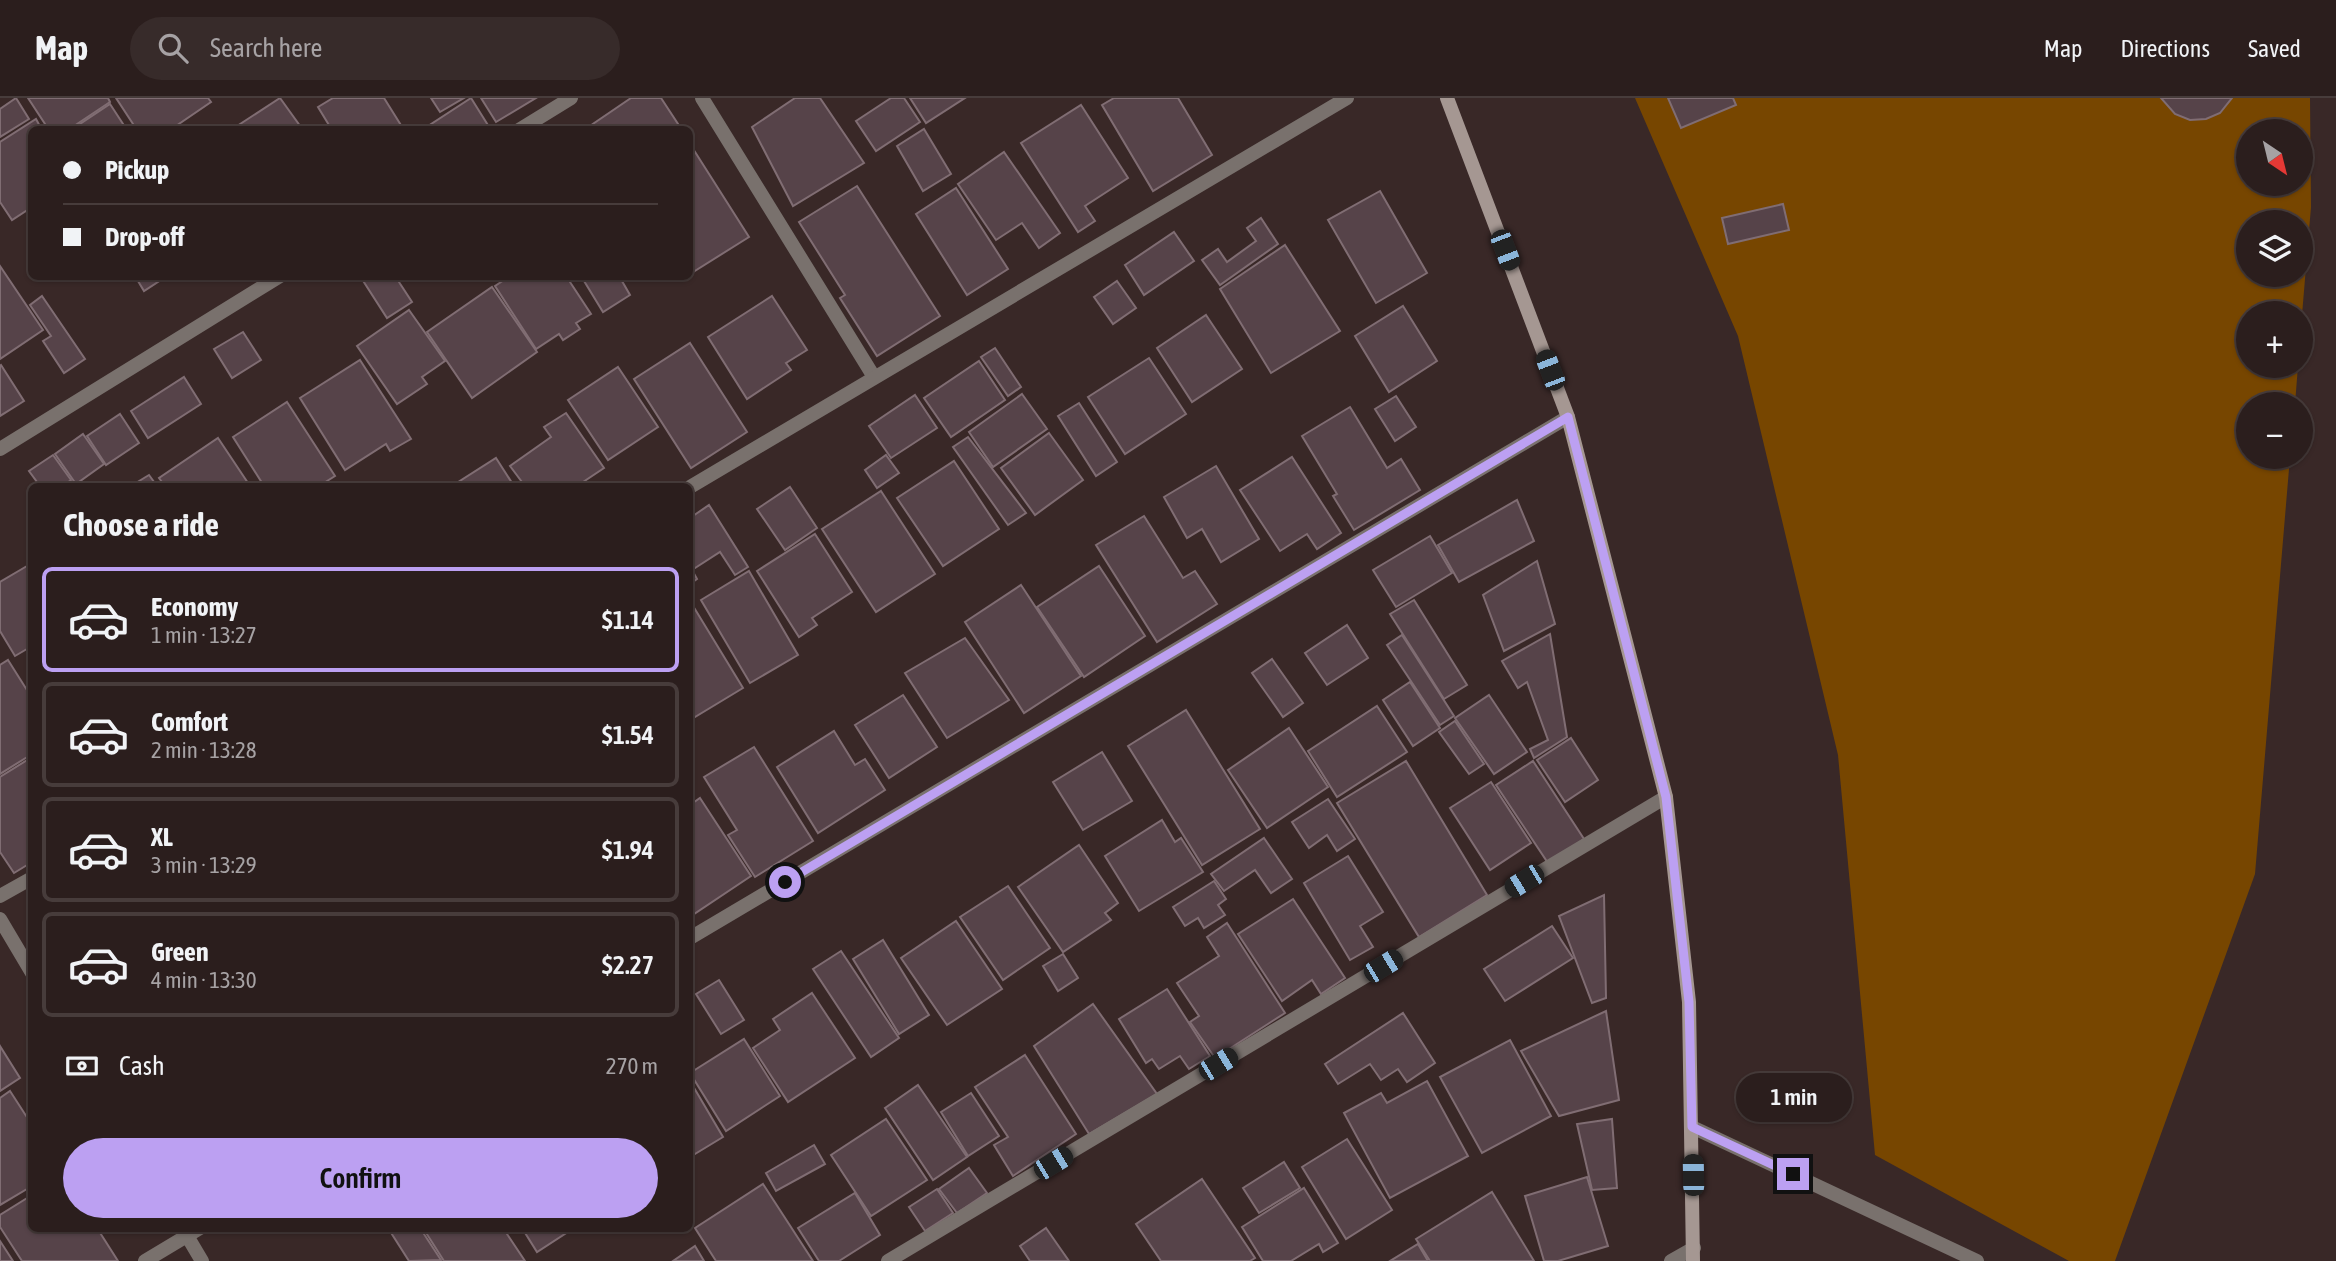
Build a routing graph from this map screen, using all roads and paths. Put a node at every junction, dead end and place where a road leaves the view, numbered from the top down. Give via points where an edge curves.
1 (571, 98) edge
2 (702, 98) edge
3 (1347, 98) edge
4 (1447, 98) edge
5 (526, 126) edge
6 (274, 280) edge
7 (874, 377) junction
8 (1568, 417) junction
9 (0, 449) edge
10 (693, 485) edge
11 (1666, 797) junction
12 (28, 880) edge
13 (0, 896) edge
14 (0, 919) edge
15 (693, 936) edge
16 (28, 965) edge
17 (1692, 1127) junction
18 (188, 1232) edge
19 (190, 1232) edge
20 (1693, 1254) edge
21 (145, 1261) edge
22 (202, 1261) edge
23 (888, 1261) edge
24 (1671, 1261) edge
25 (1977, 1261) edge

1 - 5 street
2 - 7 street
3 - 7 street
4 - 8 main road
6 - 9 street
7 - 10 street
8 - 11 main road
8 - 15 street
11 - 17 main road via 1689,1002
11 - 23 street
12 - 13 street
14 - 16 street
17 - 20 main road
17 - 25 street
18 - 21 street
19 - 22 street
20 - 24 street

